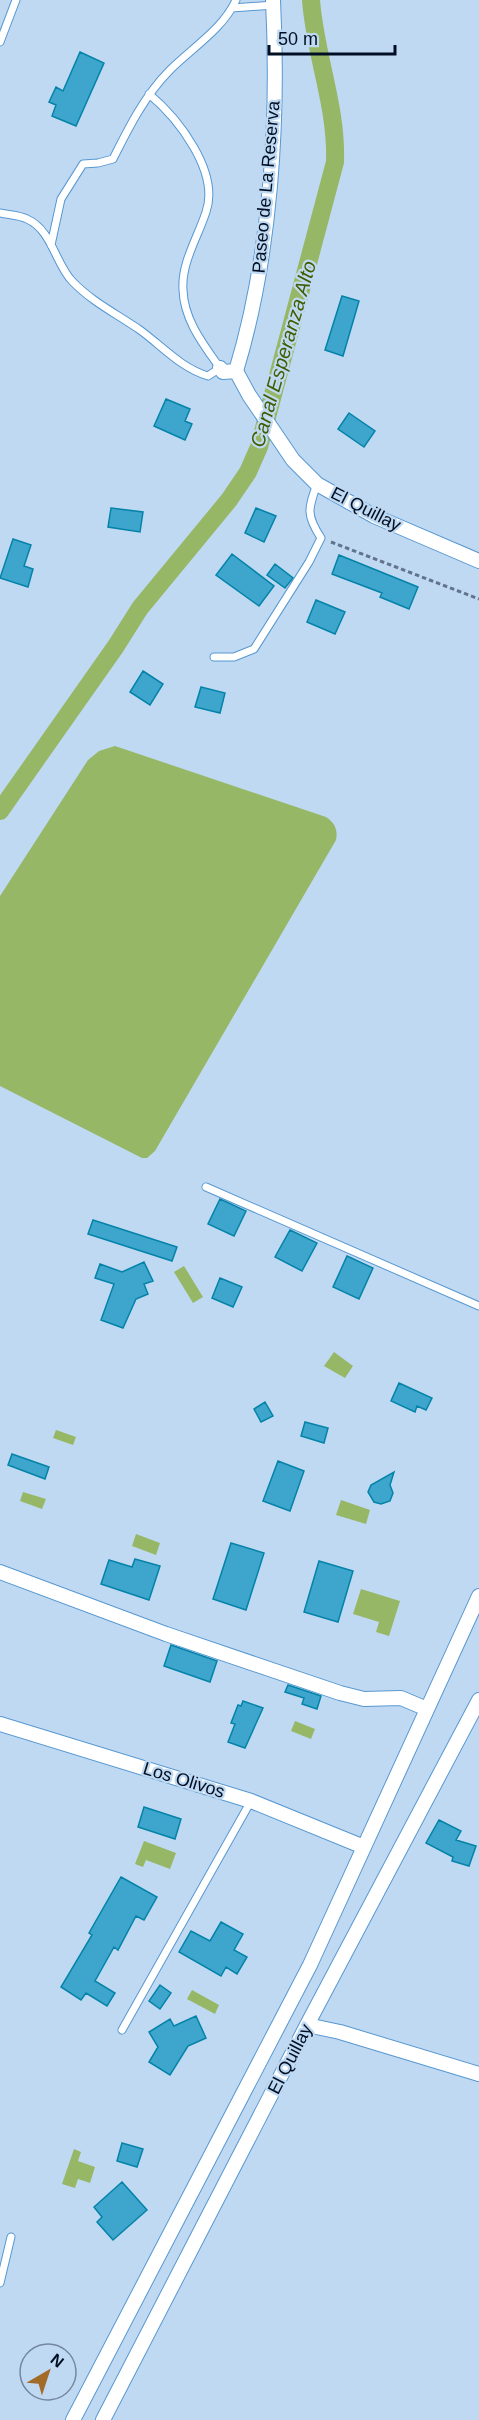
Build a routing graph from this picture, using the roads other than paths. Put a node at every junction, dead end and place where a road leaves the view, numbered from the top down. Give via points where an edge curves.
1 (16, 0) edge
2 (236, 0) edge
3 (274, 3) edge
4 (232, 8) junction
5 (0, 42) edge
6 (149, 94) junction
7 (0, 213) edge
8 (51, 245) junction
9 (220, 368) junction
10 (236, 371) junction
11 (317, 484) junction
12 (479, 561) edge
13 (214, 657) dead end
14 (206, 1187) dead end
15 (479, 1305) edge
16 (0, 1572) edge
17 (479, 1596) edge
18 (479, 1700) edge
19 (427, 1709) junction
20 (0, 1725) edge
21 (251, 1801) junction
22 (364, 1847) junction
23 (307, 2025) junction
24 (122, 2030) dead end
25 (479, 2074) edge
26 (11, 2236) dead end
27 (0, 2283) edge
28 (73, 2420) edge
29 (103, 2420) edge

1 - 5 lane
2 - 4 lane
3 - 4 lane
3 - 10 street, Paseo de La Reserva via 276,102 271,170 256,293
4 - 6 lane
6 - 8 lane via 113,159 82,164 61,200
6 - 9 lane via 186,137 208,180 207,209 184,270 183,290 191,324
7 - 8 lane via 28,219 42,230
8 - 9 lane via 73,282 186,367 208,376
9 - 10 street via 223,372
10 - 11 street, El Quillay via 272,431
11 - 12 street, El Quillay via 374,516
11 - 13 lane via 308,509 321,538 309,562 254,649 234,657
14 - 15 lane
16 - 19 street via 340,1693 364,1699 401,1698
17 - 19 street
18 - 23 street, El Quillay
19 - 22 street
20 - 21 street, Los Olivos
21 - 22 street, Los Olivos
21 - 24 lane
22 - 28 street via 310,1965
23 - 25 street
23 - 29 street, El Quillay
26 - 27 lane

